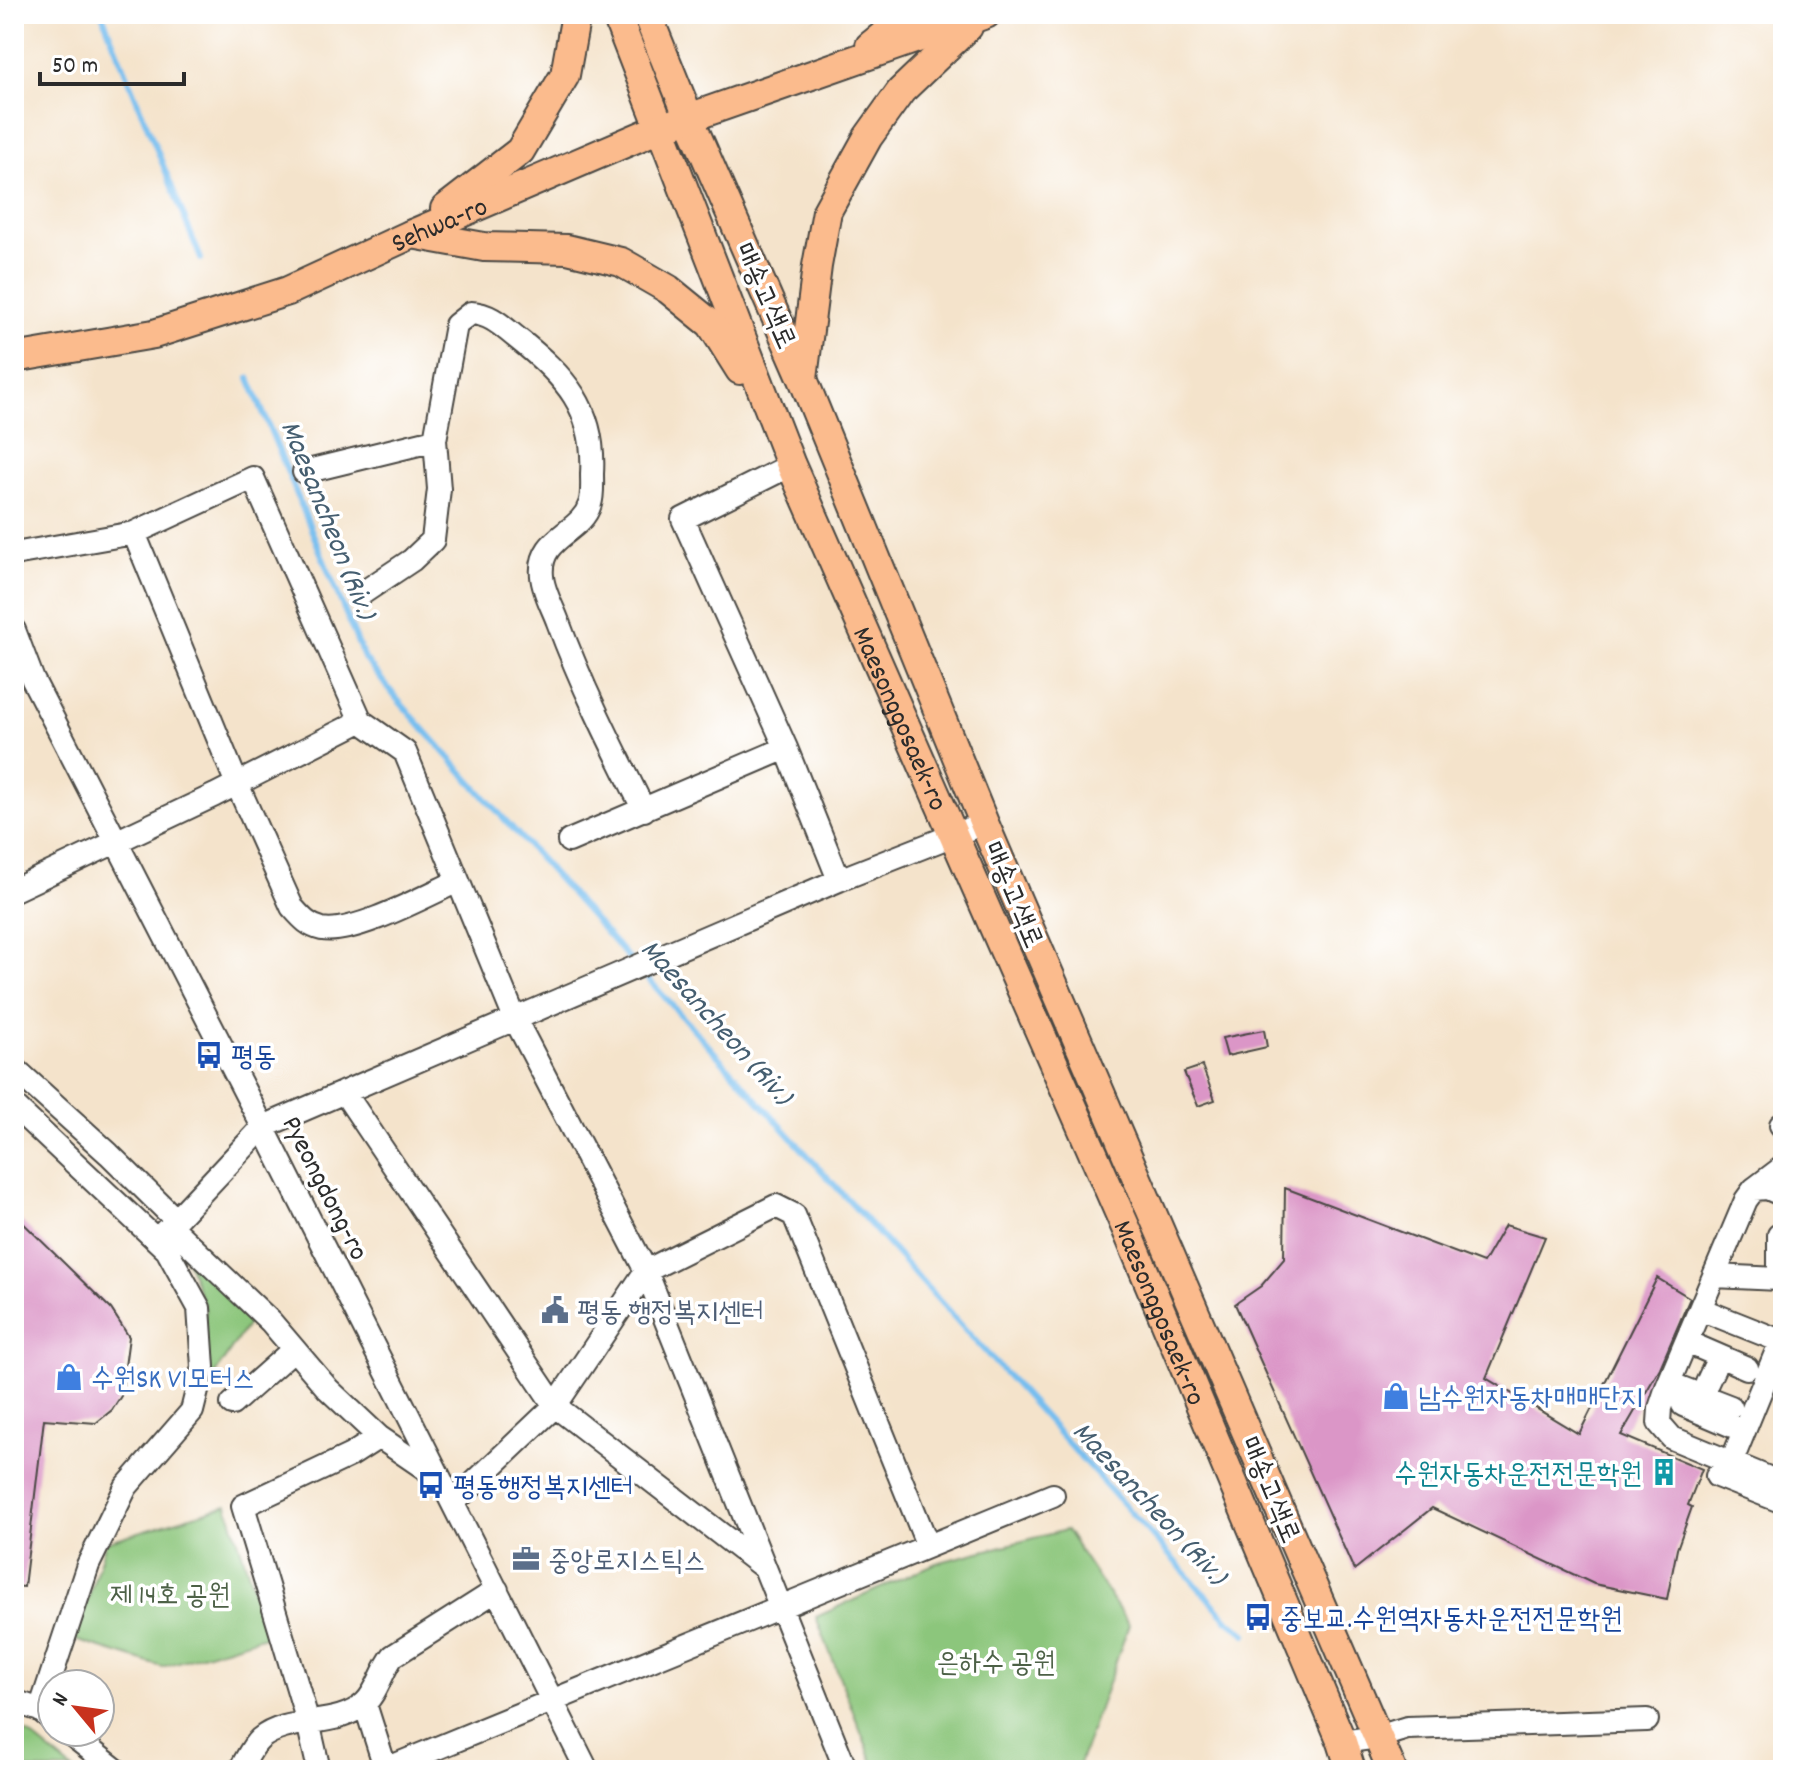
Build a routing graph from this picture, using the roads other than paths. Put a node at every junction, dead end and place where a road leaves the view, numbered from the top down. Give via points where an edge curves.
1 (576, 14) edge
2 (616, 14) edge
3 (647, 14) edge
4 (910, 14) edge
5 (982, 16) edge
6 (854, 59) junction
7 (689, 118) junction
8 (660, 128) junction
9 (412, 234) junction
10 (14, 358) edge
11 (803, 379) junction
12 (779, 431) junction
13 (435, 440) junction
14 (791, 465) junction
15 (304, 472) dead end
16 (134, 533) junction
17 (14, 554) edge
18 (364, 592) dead end
19 (14, 630) edge
20 (361, 721) junction
21 (786, 748) junction
22 (237, 784) junction
23 (644, 810) junction
24 (984, 823) junction
25 (952, 834) junction
26 (116, 841) junction
27 (569, 841) dead end
28 (839, 880) junction
29 (458, 881) junction
30 (14, 890) edge
31 (515, 1019) junction
32 (14, 1068) edge
33 (344, 1092) junction
34 (14, 1106) edge
35 (263, 1127) junction
36 (1783, 1167) edge
37 (1754, 1189) junction
38 (1783, 1195) edge
39 (167, 1229) junction
40 (1783, 1235) edge
41 (646, 1271) junction
42 (1714, 1276) junction
43 (1700, 1309) junction
44 (1782, 1340) edge
45 (1687, 1342) junction
46 (294, 1349) junction
47 (1669, 1383) junction
48 (1716, 1386) junction
49 (1762, 1388) junction
50 (232, 1404) dead end
51 (555, 1406) junction
52 (1744, 1431) junction
53 (379, 1437) junction
54 (1724, 1469) junction
55 (440, 1479) junction
56 (1783, 1484) edge
57 (1053, 1495) dead end
58 (1783, 1502) edge
59 (453, 1503) junction
60 (928, 1546) junction
61 (763, 1567) junction
62 (497, 1590) junction
63 (778, 1606) junction
64 (59, 1668) edge
65 (552, 1700) junction
66 (14, 1701) edge
67 (365, 1704) junction
68 (36, 1711) edge
69 (1647, 1720) dead end
70 (308, 1722) junction
71 (1378, 1737) junction
72 (1342, 1742) junction
73 (88, 1748) edge
74 (116, 1770) edge
75 (240, 1770) edge
76 (319, 1770) edge
77 (386, 1770) edge
78 (587, 1770) edge
79 (846, 1770) edge
80 (1351, 1770) edge
81 (1392, 1770) edge

1 - 9 main road via 565,75 520,151
2 - 8 main road, Maesonggosaek-ro
3 - 7 main road, 매송고색로
4 - 6 main road, Sehwa-ro
5 - 6 main road, Sehwa-ro
5 - 11 main road via 901,91 827,211
6 - 7 main road, Sehwa-ro
7 - 8 main road, Sehwa-ro
7 - 11 main road, 매송고색로
8 - 9 main road, Sehwa-ro
8 - 12 main road, Maesonggosaek-ro
9 - 10 main road, Sehwa-ro via 288,291 154,334
9 - 12 main road via 484,247 567,249 621,262 668,289 711,324
11 - 24 main road, 매송고색로
12 - 14 main road, Maesonggosaek-ro
13 - 15 street
13 - 18 street via 439,489 433,540
13 - 23 street via 456,325 471,313 487,314 522,342 559,373 575,397 590,428 590,505 542,558 542,578 579,680
14 - 21 street via 683,519
14 - 25 main road, Maesonggosaek-ro
16 - 17 street
16 - 20 street via 253,478
16 - 22 street
19 - 26 street, Pyeongdong-ro via 33,680
20 - 22 street
20 - 29 street via 405,752
21 - 23 street
21 - 28 street
22 - 26 street
22 - 29 street via 292,907 319,929 338,930
23 - 27 street
24 - 25 street
24 - 71 main road, 매송고색로
25 - 28 street
25 - 72 main road, Maesonggosaek-ro via 1126,1228
26 - 30 street
26 - 35 street, Pyeongdong-ro
28 - 31 street
29 - 31 street
31 - 33 street
31 - 41 street
32 - 39 street via 109,1154
33 - 35 street
33 - 51 street
34 - 39 street
35 - 39 street
35 - 55 street, Pyeongdong-ro
36 - 37 street
37 - 38 street
37 - 42 street
39 - 46 street
39 - 64 street via 167,1250 199,1308 203,1367 192,1411 126,1487 88,1565
40 - 42 street via 1779,1279
41 - 51 street
41 - 60 street via 776,1206 794,1215
41 - 61 street
42 - 43 street
43 - 44 street
43 - 45 street
44 - 49 street
45 - 47 street
45 - 48 street
46 - 50 street
46 - 53 street
47 - 48 street
47 - 54 street via 1659,1423 1672,1438
48 - 49 street
48 - 52 street
49 - 52 street
51 - 59 street
51 - 61 street
52 - 54 street
53 - 55 street
53 - 70 street via 243,1506
54 - 56 street
54 - 58 street
55 - 59 street, Pyeongdong-ro
57 - 60 street
59 - 62 street, Pyeongdong-ro
60 - 63 street
61 - 63 street
62 - 65 street, Pyeongdong-ro
62 - 67 street via 393,1656
63 - 65 street
63 - 79 street
65 - 77 street
65 - 78 street, Pyeongdong-ro
66 - 68 street
67 - 70 street via 344,1715
67 - 77 street
69 - 71 street via 1407,1728
70 - 75 street via 274,1730 258,1741
70 - 76 street
71 - 72 street
71 - 81 main road, 매송고색로
72 - 80 main road, Maesonggosaek-ro
73 - 74 street

